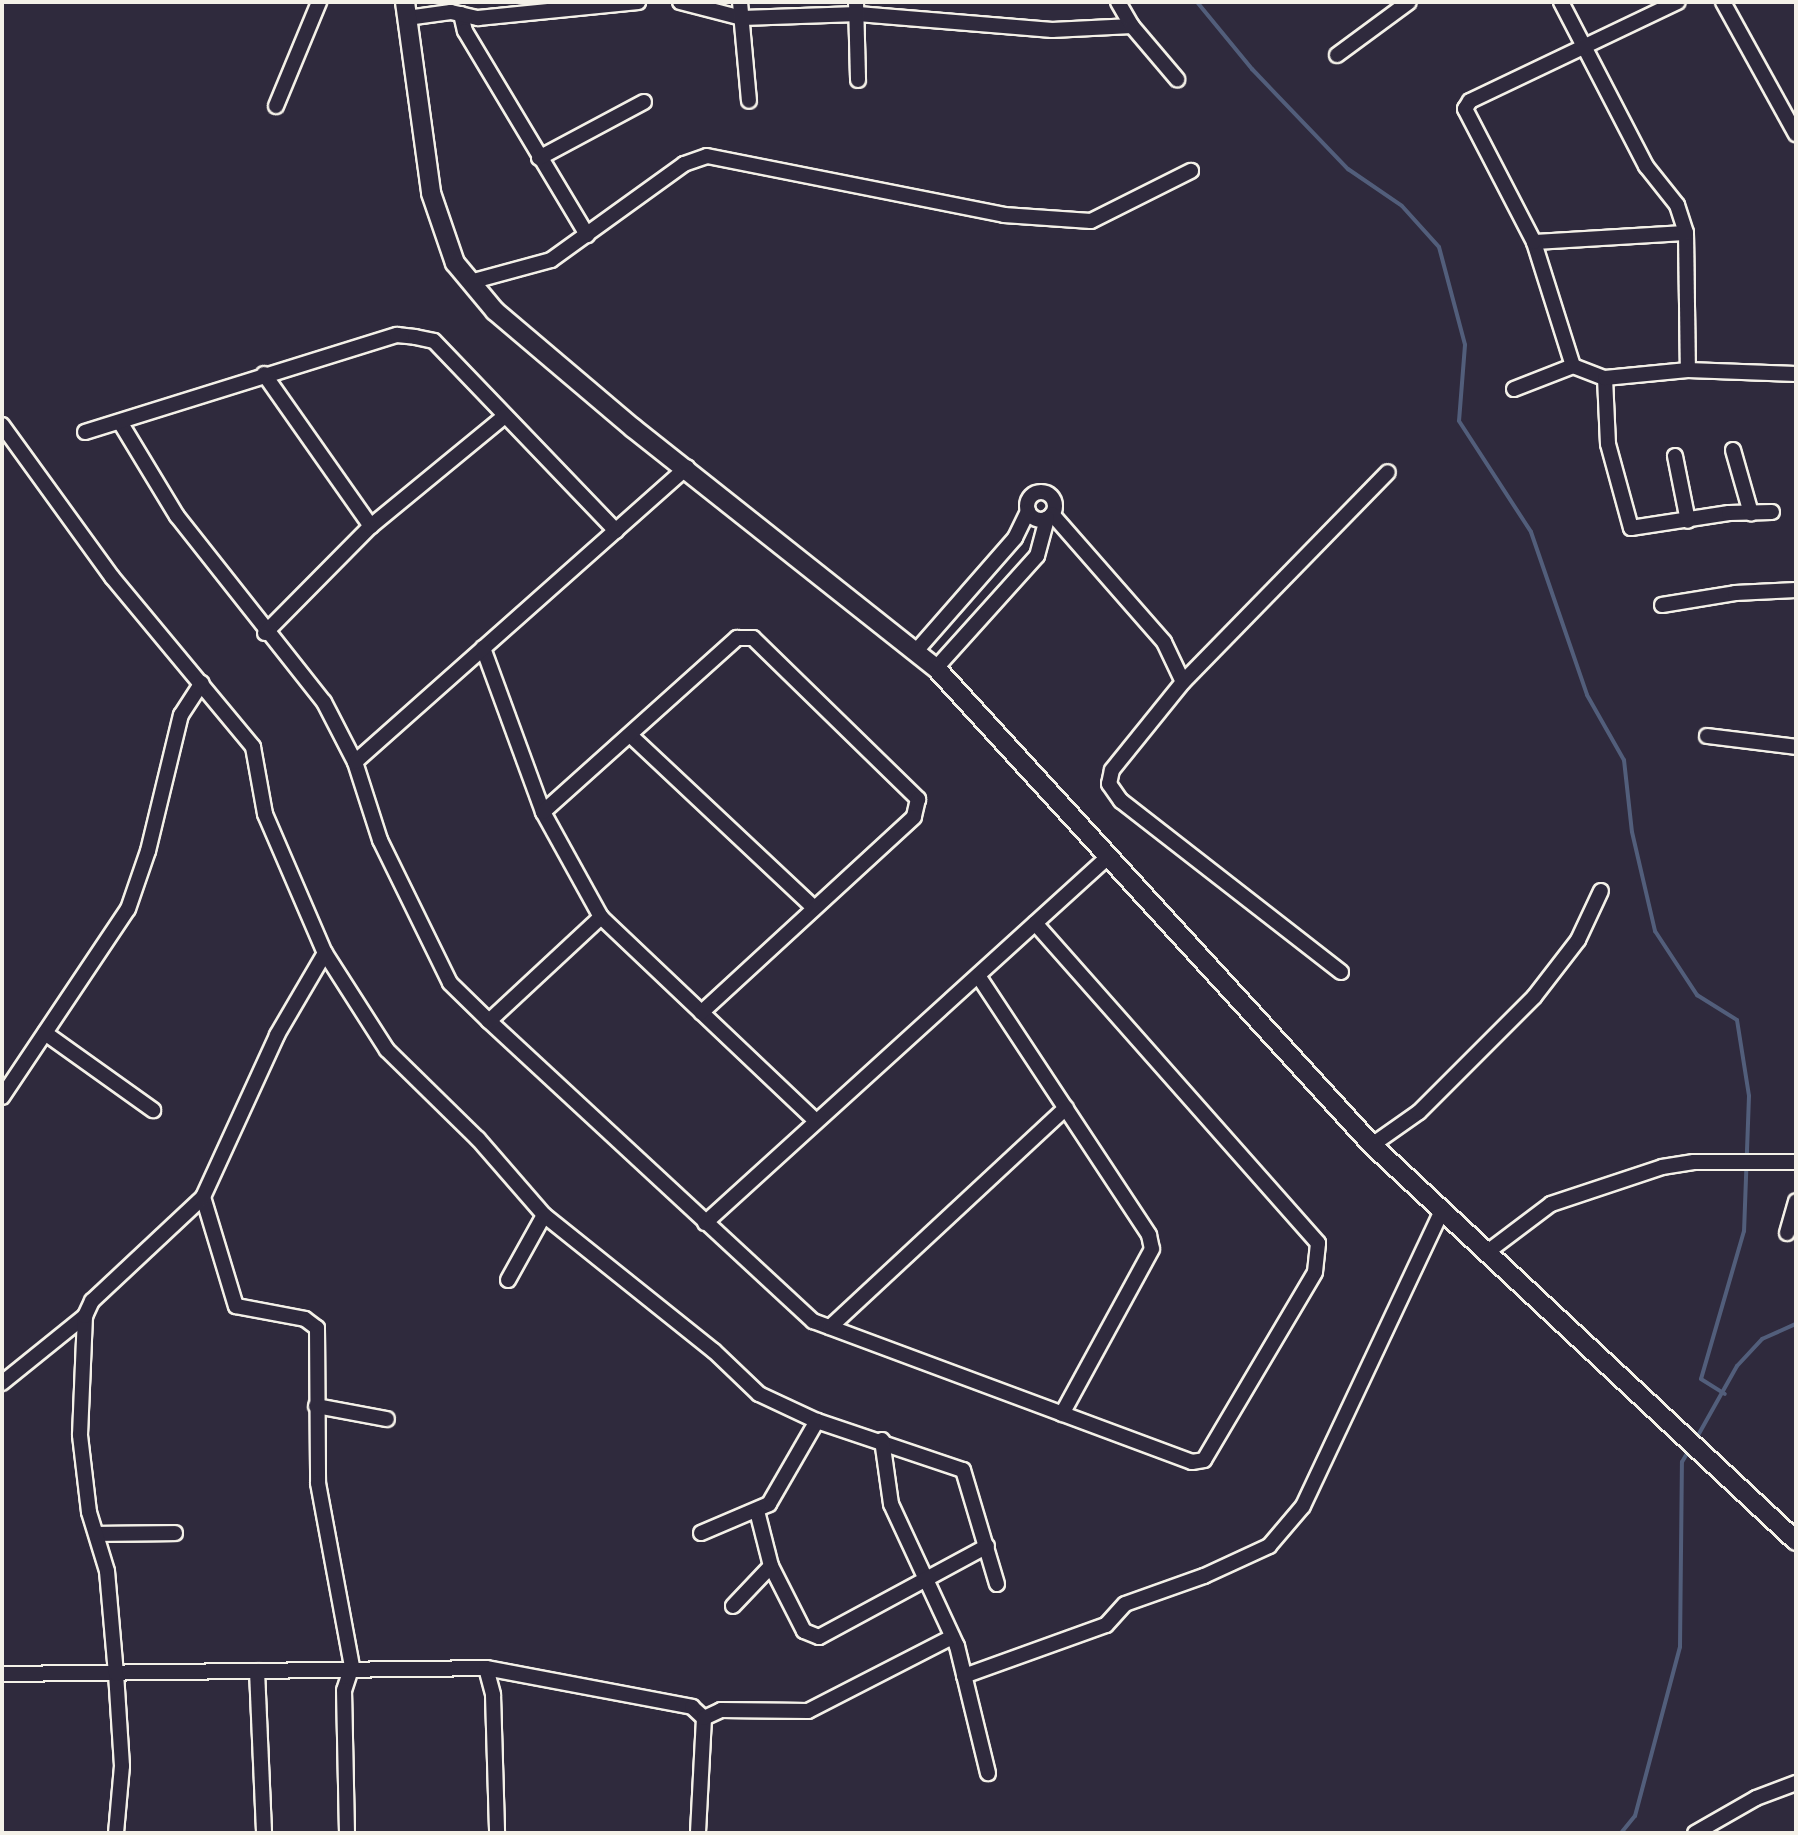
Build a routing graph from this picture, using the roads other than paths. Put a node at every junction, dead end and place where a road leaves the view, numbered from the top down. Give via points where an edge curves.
1 (319, 2) edge
2 (638, 2) edge
3 (680, 2) edge
4 (740, 2) edge
5 (1118, 2) edge
6 (1409, 2) edge
7 (1561, 2) edge
8 (1678, 2) edge
9 (1723, 2) edge
10 (857, 8) edge
11 (406, 10) edge
12 (461, 14) junction
13 (742, 18) junction
14 (1132, 26) junction
15 (1585, 47) junction
16 (1337, 55) dead end
17 (1177, 79) dead end
18 (858, 80) dead end
19 (749, 101) dead end
20 (644, 102) dead end
21 (276, 106) dead end
22 (1796, 134) edge
23 (539, 158) junction
24 (1191, 171) dead end
25 (1686, 233) junction
26 (587, 235) junction
27 (1534, 242) junction
28 (470, 282) junction
29 (1573, 366) junction
30 (1688, 370) junction
31 (264, 374) junction
32 (1796, 374) edge
33 (1605, 378) junction
34 (1514, 389) dead end
35 (505, 416) junction
36 (120, 422) junction
37 (2, 425) edge
38 (85, 432) dead end
39 (1733, 450) dead end
40 (1675, 456) dead end
41 (687, 467) junction
42 (1388, 472) dead end
43 (1028, 511) junction
44 (1772, 512) dead end
45 (1751, 513) junction
46 (1049, 516) junction
47 (1688, 521) junction
48 (371, 526) junction
49 (616, 531) junction
50 (1796, 590) edge
51 (1662, 605) dead end
52 (265, 633) junction
53 (483, 648) junction
54 (917, 650) junction
55 (936, 668) junction
56 (1183, 682) junction
57 (202, 683) junction
58 (630, 735) junction
59 (1707, 736) dead end
60 (1796, 747) edge
61 (355, 762) junction
62 (543, 812) junction
63 (1108, 857) junction
64 (1601, 891) dead end
65 (812, 906) junction
66 (601, 917) junction
67 (1035, 923) junction
68 (325, 953) junction
69 (1341, 972) dead end
70 (979, 977) junction
71 (701, 1013) junction
72 (489, 1021) junction
73 (45, 1033) junction
74 (2, 1097) edge
75 (1066, 1108) junction
76 (153, 1110) dead end
77 (816, 1121) junction
78 (1372, 1145) junction
79 (1796, 1162) edge
80 (203, 1197) junction
81 (1796, 1201) edge
82 (1441, 1213) junction
83 (544, 1215) junction
84 (705, 1223) junction
85 (1787, 1233) dead end
86 (1486, 1253) junction
87 (508, 1280) dead end
88 (85, 1316) junction
89 (830, 1327) junction
90 (2, 1383) edge
91 (316, 1406) junction
92 (1062, 1414) junction
93 (387, 1419) dead end
94 (817, 1421) junction
95 (882, 1440) junction
96 (757, 1511) junction
97 (175, 1533) dead end
98 (701, 1533) dead end
99 (98, 1534) junction
100 (1796, 1541) edge
101 (987, 1546) junction
102 (771, 1566) junction
103 (923, 1580) junction
104 (997, 1584) dead end
105 (733, 1606) dead end
106 (952, 1637) junction
107 (352, 1666) junction
108 (486, 1668) junction
109 (257, 1671) junction
110 (2, 1674) edge
111 (116, 1674) junction
112 (964, 1676) junction
113 (704, 1718) junction
114 (988, 1773) dead end
115 (1796, 1783) edge
116 (116, 1833) edge
117 (264, 1833) edge
118 (347, 1833) edge
119 (497, 1833) edge
120 (698, 1833) edge
121 (1695, 1833) edge

1 - 21 street
2 - 12 street via 478,18
3 - 13 street
4 - 13 street
5 - 14 street
6 - 16 street
7 - 15 street
8 - 15 street
9 - 22 street
10 - 13 street
10 - 14 street via 1052,30
10 - 18 street
11 - 12 street
11 - 28 street via 431,193 455,263
12 - 23 street
13 - 19 street
14 - 17 street
15 - 25 street via 1646,166 1677,205
15 - 27 street via 1470,101 1465,109
20 - 23 street
23 - 26 street
24 - 26 street via 1091,221 1004,215 707,156 684,164
25 - 27 street
25 - 30 street
26 - 28 street via 551,260
27 - 29 street
28 - 41 street via 518,331
29 - 33 street
29 - 34 street
30 - 32 street
30 - 33 street
31 - 35 street via 397,335 415,337 434,341
31 - 36 street
31 - 48 street
33 - 47 street via 1608,444 1631,528
35 - 48 street
35 - 49 street
36 - 38 street
36 - 52 street via 177,516
37 - 57 street via 112,577
39 - 45 street
40 - 47 street
41 - 49 street
41 - 54 street
42 - 56 street
43 - 46 street
43 - 46 street via 1030,497 1043,492 1054,500
43 - 54 street via 1015,538
44 - 45 street
45 - 47 street
46 - 55 street via 1037,556
46 - 56 street via 1164,642
48 - 52 street
49 - 53 street
50 - 51 street
52 - 61 street via 324,702
53 - 61 street
53 - 62 street
54 - 55 street
55 - 63 street
56 - 69 street via 1112,770 1109,784 1121,801
57 - 68 street via 253,747 265,814
57 - 73 street via 181,715 148,851 128,909
58 - 62 street
58 - 65 street
58 - 65 street via 737,638 753,638 918,799 914,817
59 - 60 street
61 - 72 street via 380,840 450,983
62 - 66 street
63 - 67 street
63 - 78 street
64 - 78 street via 1578,940 1534,997 1419,1112
65 - 71 street
66 - 71 street
66 - 72 street
67 - 70 street
67 - 92 street via 1309,1229 1320,1255 1315,1272 1204,1460 1192,1462
68 - 80 street via 277,1035
68 - 83 street via 387,1050 478,1139
70 - 75 street
70 - 77 street
71 - 77 street
72 - 84 street
73 - 74 street
73 - 76 street
75 - 89 street
75 - 92 street via 1149,1235 1152,1249
77 - 84 street
78 - 82 street
79 - 86 street via 1694,1162 1568,1196 1535,1213
80 - 88 street via 92,1301
80 - 91 street via 236,1306 305,1319 317,1328
81 - 85 street
82 - 86 street
82 - 112 street via 1303,1506 1269,1546 1125,1604 1106,1625
83 - 87 street
83 - 94 street via 714,1351 759,1394
84 - 89 street via 813,1321
86 - 100 street
88 - 90 street
88 - 99 street via 80,1435 89,1512
89 - 92 street
91 - 93 street
91 - 107 street via 323,1529
94 - 95 street
94 - 96 street via 769,1504
95 - 101 street via 963,1470
95 - 103 street via 891,1504
96 - 98 street
96 - 102 street
97 - 99 street
99 - 111 street
101 - 103 street
101 - 104 street
102 - 103 street via 804,1631 819,1637
102 - 105 street
103 - 106 street
106 - 112 street
106 - 113 street via 808,1711 721,1710
107 - 108 street
107 - 109 street
107 - 118 street via 344,1690
108 - 113 street via 692,1707
108 - 119 street via 493,1695
109 - 111 street
109 - 117 street
110 - 111 street
111 - 116 street via 122,1766
112 - 114 street
113 - 120 street
115 - 121 street via 1756,1798

